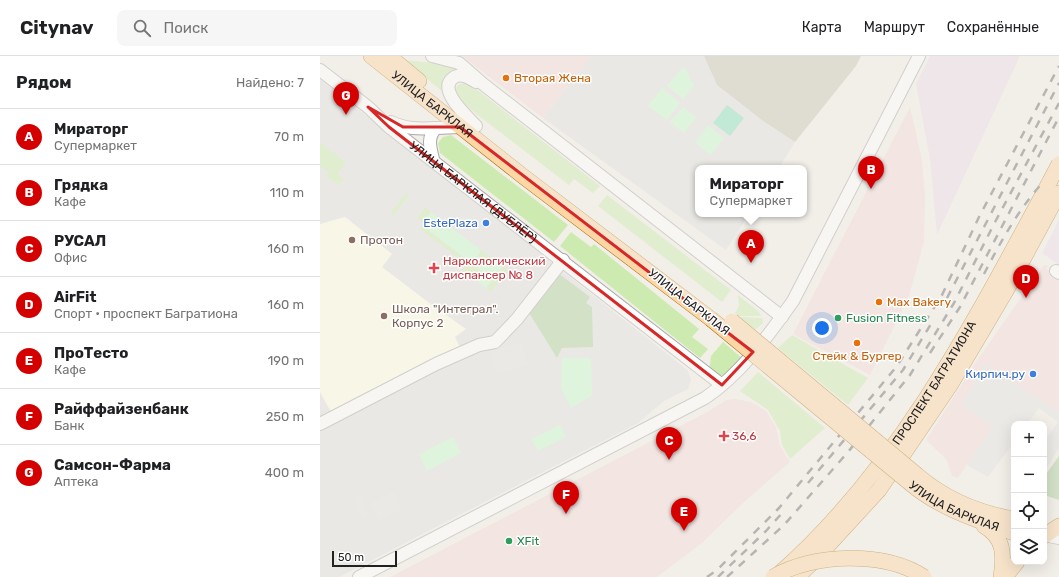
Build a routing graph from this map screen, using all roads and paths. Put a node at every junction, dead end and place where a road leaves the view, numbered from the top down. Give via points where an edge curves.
1 (371, 56) edge
2 (389, 56) edge
3 (432, 56) edge
4 (919, 56) edge
5 (320, 70) edge
6 (483, 84) junction
7 (368, 107) junction
8 (476, 126) junction
9 (460, 127) junction
10 (436, 128) junction
11 (433, 159) junction
12 (1059, 164) edge
13 (1059, 193) edge
14 (563, 260) junction
15 (715, 315) junction
16 (782, 317) junction
17 (722, 385) junction
18 (320, 424) edge
19 (914, 480) junction
20 (971, 519) junction
21 (1011, 522) edge
22 (1059, 522) edge
23 (1011, 523) edge
24 (1059, 526) edge
25 (1047, 534) edge
26 (1015, 565) edge
27 (359, 577) edge
28 (774, 577) edge
29 (797, 577) edge
30 (924, 577) edge
31 (1001, 577) edge
32 (1005, 577) edge

1 - 9 main road, УЛИЦА БАРКЛАЯ
2 - 8 main road, УЛИЦА БАРКЛАЯ
3 - 6 street via 459,63
4 - 16 street via 797,294
5 - 7 street, УЛИЦА БАРКЛАЯ (ДУБЛЁР)
6 - 8 street via 462,76 454,78 448,86 449,96
6 - 16 street
7 - 10 street via 403,128
7 - 11 street, УЛИЦА БАРКЛАЯ (ДУБЛЁР) via 389,127
8 - 15 main road, УЛИЦА БАРКЛАЯ
9 - 10 street
9 - 15 main road, УЛИЦА БАРКЛАЯ
10 - 11 street via 431,132 429,139
11 - 14 street, УЛИЦА БАРКЛАЯ (ДУБЛЁР)
12 - 28 main road, ПРОСПЕКТ БАГРАТИОНА, bridge via 940,378 869,481 803,553
13 - 29 main road, ПРОСПЕКТ БАГРАТИОНА via 952,384 879,490
14 - 17 street, УЛИЦА БАРКЛАЯ (ДУБЛЁР)
14 - 18 street via 517,319 495,342 479,345 436,364
15 - 19 main road, УЛИЦА БАРКЛАЯ, bridge
16 - 17 street via 737,372
17 - 27 street via 704,398 659,422
19 - 20 main road, УЛИЦА БАРКЛАЯ via 942,505
19 - 21 main road, УЛИЦА БАРКЛАЯ via 964,504
20 - 23 main road, УЛИЦА БАРКЛАЯ
20 - 31 main road via 994,532 1000,540 1003,554
22 - 25 main road
24 - 25 main road
26 - 32 main road
28 - 30 main road, bridge via 825,560 851,558 882,561 914,570

